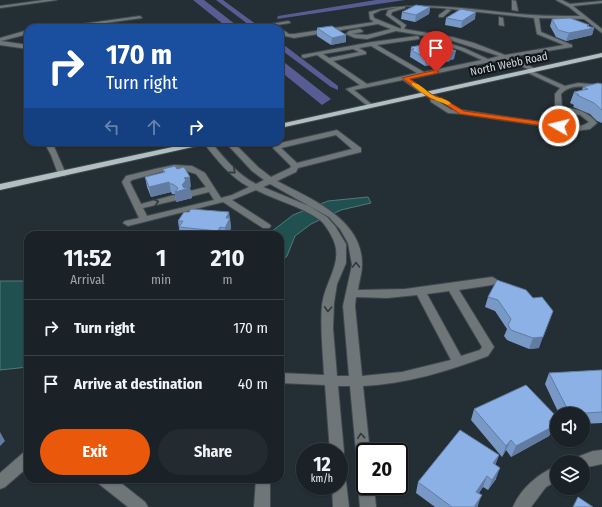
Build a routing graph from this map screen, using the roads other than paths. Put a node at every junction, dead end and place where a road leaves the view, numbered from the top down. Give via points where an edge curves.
1 (55, 0) edge
2 (558, 0) edge
3 (514, 1) edge
4 (602, 2) edge
5 (438, 4) junction
6 (570, 5) junction
7 (0, 7) edge
8 (450, 8) junction
9 (514, 12) junction
10 (441, 16) dead end
11 (502, 16) junction
12 (140, 17) dead end
13 (536, 17) junction
14 (557, 17) junction
15 (586, 18) junction
16 (288, 22) dead end
17 (378, 23) junction
18 (87, 24) edge
19 (274, 24) edge
20 (502, 25) dead end
21 (388, 26) junction
22 (398, 29) junction
23 (602, 29) edge
24 (24, 33) edge
25 (284, 33) edge
26 (424, 33) junction
27 (417, 38) junction
28 (0, 40) edge
29 (0, 43) edge
30 (372, 44) junction
31 (24, 46) edge
32 (355, 48) junction
33 (320, 54) junction
34 (602, 54) edge
35 (304, 56) dead end
36 (506, 57) junction
37 (328, 60) junction
38 (489, 61) junction
39 (533, 70) junction
40 (423, 74) junction
41 (405, 78) junction
42 (366, 86) junction
43 (574, 86) junction
44 (602, 87) edge
45 (565, 88) junction
46 (426, 94) junction
47 (371, 106) junction
48 (559, 109) junction
49 (284, 125) edge
50 (559, 126) junction
51 (284, 145) edge
52 (50, 146) edge
53 (189, 146) edge
54 (210, 146) edge
55 (233, 146) edge
56 (279, 146) edge
57 (295, 166) junction
58 (62, 174) junction
59 (271, 181) junction
60 (0, 187) edge
61 (257, 187) junction
62 (211, 188) junction
63 (189, 194) edge
64 (174, 198) edge
65 (222, 200) junction
66 (138, 206) junction
67 (310, 206) junction
68 (328, 217) junction
69 (144, 219) junction
70 (128, 224) dead end
71 (266, 226) dead end
72 (492, 282) dead end
73 (452, 287) junction
74 (420, 291) junction
75 (352, 294) junction
76 (458, 362) junction
77 (284, 378) edge
78 (332, 380) junction
79 (356, 380) junction
80 (336, 443) edge
81 (362, 443) edge
82 (602, 457) edge
83 (590, 459) edge
84 (24, 461) edge
85 (550, 477) edge
86 (0, 482) edge
87 (109, 483) edge
88 (263, 483) edge
89 (340, 495) edge
90 (367, 495) edge
91 (140, 507) edge
92 (262, 507) edge
93 (341, 507) edge
94 (368, 507) edge
95 (521, 507) edge

1 - 7 street
2 - 6 street
3 - 9 street
4 - 6 street
5 - 8 street
5 - 17 street via 407,2 382,6 371,13 372,19
5 - 22 street via 390,11 389,17 405,27
6 - 15 street
8 - 10 street
8 - 11 street
9 - 11 street
9 - 13 street
9 - 14 street via 549,12
11 - 20 street
12 - 18 street
13 - 14 street
13 - 36 street via 539,32 570,46
14 - 15 street
15 - 23 street
16 - 19 street
17 - 21 street
17 - 25 street via 294,36
21 - 22 street
21 - 22 street via 349,34 361,37
22 - 26 street
24 - 28 street
26 - 27 street
26 - 36 street via 488,48
27 - 30 street
27 - 38 street via 455,46
29 - 31 street
30 - 32 street
30 - 40 street
32 - 33 street
32 - 37 street via 364,53
33 - 35 street
33 - 37 street
34 - 39 main road, North Webb Road
36 - 38 street
36 - 39 street
37 - 42 street
38 - 40 street
39 - 43 street
39 - 45 street
39 - 46 main road, North Webb Road
40 - 41 street
41 - 42 street
41 - 46 street
42 - 47 street via 349,89
43 - 44 street
43 - 45 street
45 - 48 street via 558,94
46 - 47 main road, North Webb Road
46 - 50 street via 450,112
47 - 49 main road, North Webb Road
48 - 50 street
48 - 50 street via 577,112 590,118 593,123 576,129
51 - 57 street via 337,132 358,150
52 - 58 street
53 - 58 main road
54 -> 61 street via 227,166 246,182
55 - 59 street
56 - 57 street via 277,148
57 - 59 street via 293,170
58 - 60 main road
59 - 61 street
59 - 67 street
61 - 65 street
61 - 67 street via 274,196
62 - 63 street
62 - 65 street
62 - 66 street via 198,172 185,168 170,168 129,178 126,182
66 -> 64 street
65 - 69 street
65 - 71 street
66 - 69 street
67 - 68 street
75 -> 68 street via 357,265 353,243 344,228
68 -> 78 street via 341,244 342,253 341,264 332,284 328,303 327,328
69 - 70 street
72 - 73 street
73 - 74 street
73 - 76 street via 488,347 484,353
74 - 75 street via 375,295
74 - 76 street
75 - 79 street via 349,306
76 - 79 street via 401,378
77 - 78 street
78 - 79 street
78 - 80 street
81 -> 79 street
82 - 83 street
84 - 86 street
85 - 95 street via 541,482
87 - 91 street
88 - 92 street
89 - 93 street
90 - 94 street

